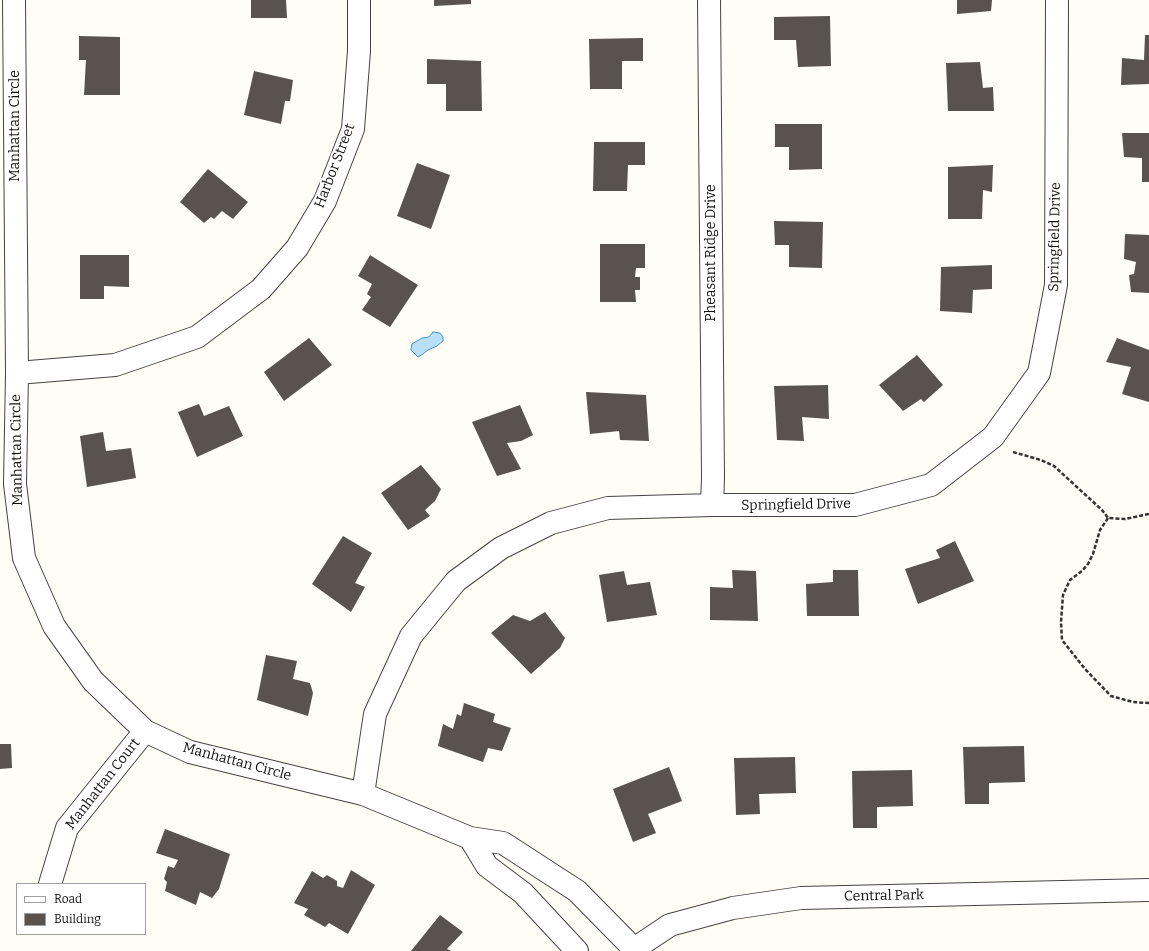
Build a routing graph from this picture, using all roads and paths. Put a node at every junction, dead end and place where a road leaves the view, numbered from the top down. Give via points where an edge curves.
1 (14, 0) edge
2 (359, 0) edge
3 (709, 0) edge
4 (1057, 0) edge
5 (17, 372) junction
6 (1013, 452) dead end
7 (712, 505) junction
8 (1149, 514) edge
9 (1108, 518) junction
10 (1149, 703) edge
11 (145, 731) junction
12 (363, 794) junction
13 (470, 838) junction
14 (50, 883) edge
15 (1149, 890) edge
16 (632, 950) edge
17 (577, 951) edge

1 - 5 street, Manhattan Circle
2 - 5 street, Harbor Street via 359,51 353,129 325,201 297,248 261,288 197,337 189,340 115,365
3 - 7 street, Pheasant Ridge Drive
4 - 7 street, Springfield Drive via 1056,285 1039,373 993,437 931,485 855,505
5 - 11 street, Manhattan Circle via 15,484 24,558 54,626 93,680
6 - 9 path via 1054,466
7 - 12 street, Springfield Drive via 608,508 551,523 502,548 456,581 411,636 375,714
8 - 9 path via 1124,519
9 - 10 path via 1100,530 1088,564 1070,580 1063,595 1062,640 1111,696
11 - 12 street, Manhattan Circle via 190,752
11 - 14 street, Manhattan Court via 67,828
12 - 13 street, Manhattan Circle
13 - 16 street, Manhattan Circle via 502,843 577,891
13 - 17 street via 487,866 523,893
15 - 16 street, Central Park via 801,898 733,908 670,925

